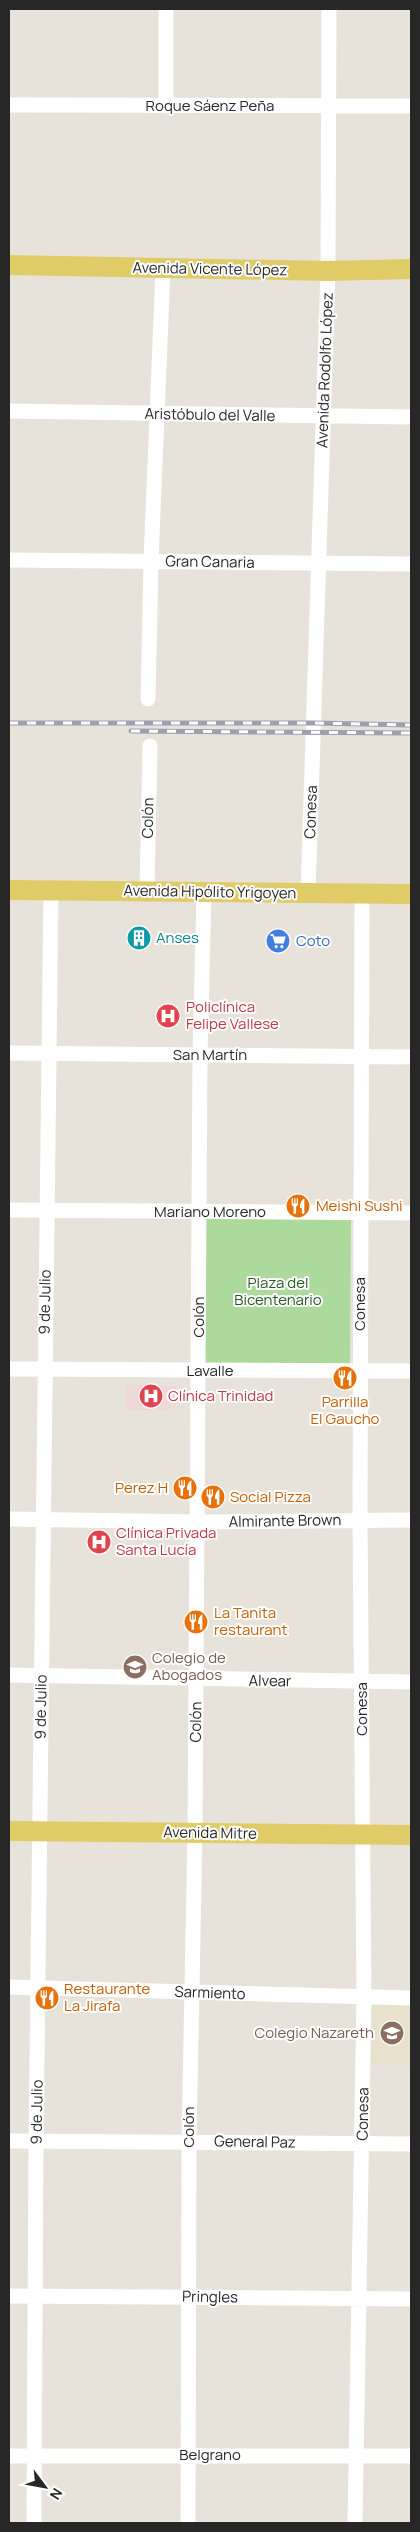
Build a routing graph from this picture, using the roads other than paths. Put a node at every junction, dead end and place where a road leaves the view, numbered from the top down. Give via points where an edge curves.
1 (166, 9) edge
2 (329, 9) edge
3 (9, 105) edge
4 (166, 106) junction
5 (411, 106) edge
6 (328, 107) junction
7 (9, 265) edge
8 (163, 269) junction
9 (411, 269) edge
10 (328, 271) junction
11 (9, 411) edge
12 (157, 415) junction
13 (323, 416) junction
14 (411, 417) edge
15 (9, 560) edge
16 (151, 561) junction
17 (319, 563) junction
18 (411, 564) edge
19 (148, 699) dead end
20 (314, 731) joint
21 (150, 746) dead end
22 (9, 890) edge
23 (51, 890) junction
24 (147, 890) junction
25 (204, 892) junction
26 (308, 893) junction
27 (362, 894) junction
28 (411, 894) edge
29 (9, 1053) edge
30 (48, 1054) junction
31 (200, 1055) junction
32 (362, 1056) junction
33 (411, 1057) edge
34 (9, 1210) edge
35 (46, 1211) junction
36 (199, 1212) junction
37 (361, 1212) junction
38 (411, 1213) edge
39 (9, 1369) edge
40 (44, 1369) junction
41 (199, 1370) junction
42 (360, 1371) junction
43 (411, 1371) edge
44 (9, 1519) edge
45 (43, 1519) junction
46 (360, 1519) junction
47 (411, 1520) edge
48 (198, 1522) junction
49 (9, 1675) edge
50 (41, 1676) junction
51 (196, 1679) junction
52 (411, 1682) edge
53 (362, 1683) junction
54 (9, 1831) edge
55 (39, 1831) junction
56 (195, 1833) junction
57 (363, 1835) junction
58 (411, 1835) edge
59 (9, 1986) edge
60 (39, 1988) junction
61 (191, 1993) junction
62 (364, 1998) junction
63 (411, 1998) edge
64 (9, 2140) edge
65 (36, 2140) junction
66 (189, 2141) junction
67 (363, 2144) junction
68 (411, 2144) edge
69 (9, 2296) edge
70 (37, 2296) junction
71 (190, 2297) junction
72 (360, 2299) junction
73 (411, 2299) edge
74 (188, 2455) junction
75 (356, 2455) junction
76 (9, 2456) edge
77 (35, 2456) junction
78 (411, 2456) edge
79 (34, 2523) edge
80 (188, 2523) edge
81 (355, 2523) edge

1 - 4 street
2 - 6 street, Avenida Rodolfo López
3 - 4 street, Roque Sáenz Peña
4 - 6 street, Roque Sáenz Peña
5 - 6 street, Roque Sáenz Peña
6 - 10 street, Avenida Rodolfo López
7 - 8 main road, Avenida Vicente López
8 - 10 main road, Avenida Vicente López
8 - 12 street
9 - 10 main road, Avenida Vicente López
10 - 13 street, Avenida Rodolfo López
11 - 12 street, Aristóbulo del Valle
12 - 13 street, Aristóbulo del Valle
12 - 16 street
13 - 14 street, Aristóbulo del Valle
13 - 17 street, Avenida Rodolfo López
15 - 16 street, Gran Canaria
16 - 17 street, Gran Canaria
16 - 19 street
17 - 18 street, Gran Canaria
17 - 20 street, Avenida Rodolfo López
20 - 26 street, Conesa
21 - 24 street, Colón
22 - 23 main road, Avenida Hipólito Yrigoyen
23 - 24 main road, Avenida Hipólito Yrigoyen
23 - 30 street, 9 de Julio
24 - 25 main road, Avenida Hipólito Yrigoyen
25 - 26 main road, Avenida Hipólito Yrigoyen
25 - 31 street, Colón
26 - 27 main road, Avenida Hipólito Yrigoyen
27 - 28 main road, Avenida Hipólito Yrigoyen
27 - 32 street, Conesa
29 - 30 street, San Martín
30 - 31 street, San Martín
30 - 35 street, 9 de Julio
31 - 32 street, San Martín
31 - 36 street, Colón
32 - 33 street, San Martín
32 - 37 street, Conesa
34 - 35 street, Mariano Moreno
35 - 36 street, Mariano Moreno
35 - 40 street, 9 de Julio
36 - 37 street, Mariano Moreno
36 - 41 street, Colón
37 - 38 street, Mariano Moreno
37 - 42 street, Conesa
39 - 40 street, Lavalle
40 - 41 street, Lavalle
40 - 45 street, 9 de Julio
41 - 42 street, Lavalle
41 - 48 street, Colón
42 - 43 street, Lavalle
42 - 46 street, Conesa
44 - 45 street, Almirante Brown
45 - 48 street, Almirante Brown
45 - 50 street, 9 de Julio
46 - 47 street, Almirante Brown
46 - 48 street, Almirante Brown
46 - 53 street, Conesa
48 - 51 street, Colón
49 - 50 street, Alvear
50 - 51 street, Alvear
50 - 55 street, 9 de Julio
51 - 53 street, Alvear
51 - 56 street, Colón
52 - 53 street, Alvear
53 - 57 street, Conesa
54 - 55 main road, Avenida Mitre
55 - 56 main road, Avenida Mitre
55 - 60 street, 9 de Julio
56 - 57 main road, Avenida Mitre
56 - 61 street, Colón
57 - 58 main road, Avenida Mitre
57 - 62 street, Conesa
59 - 60 street, Sarmiento
60 - 61 street, Sarmiento
60 - 65 street, 9 de Julio
61 - 62 street, Sarmiento
61 - 66 street, Colón
62 - 63 street, Sarmiento
62 - 67 street, Conesa
64 - 65 street, General Paz
65 - 66 street, General Paz
65 - 70 street, 9 de Julio
66 - 67 street, General Paz
66 - 71 street, Colón
67 - 68 street, General Paz
67 - 72 street, Conesa
69 - 70 street, Pringles
70 - 71 street, Pringles
70 - 77 street, 9 de Julio
71 - 72 street, Pringles
71 - 74 street, Colón
72 - 73 street, Pringles
72 - 75 street, Conesa
74 - 75 street, Belgrano
74 - 77 street, Belgrano
74 - 80 street, Colón
75 - 78 street, Belgrano
75 - 81 street, Conesa
76 - 77 street, Belgrano
77 - 79 street, 9 de Julio

